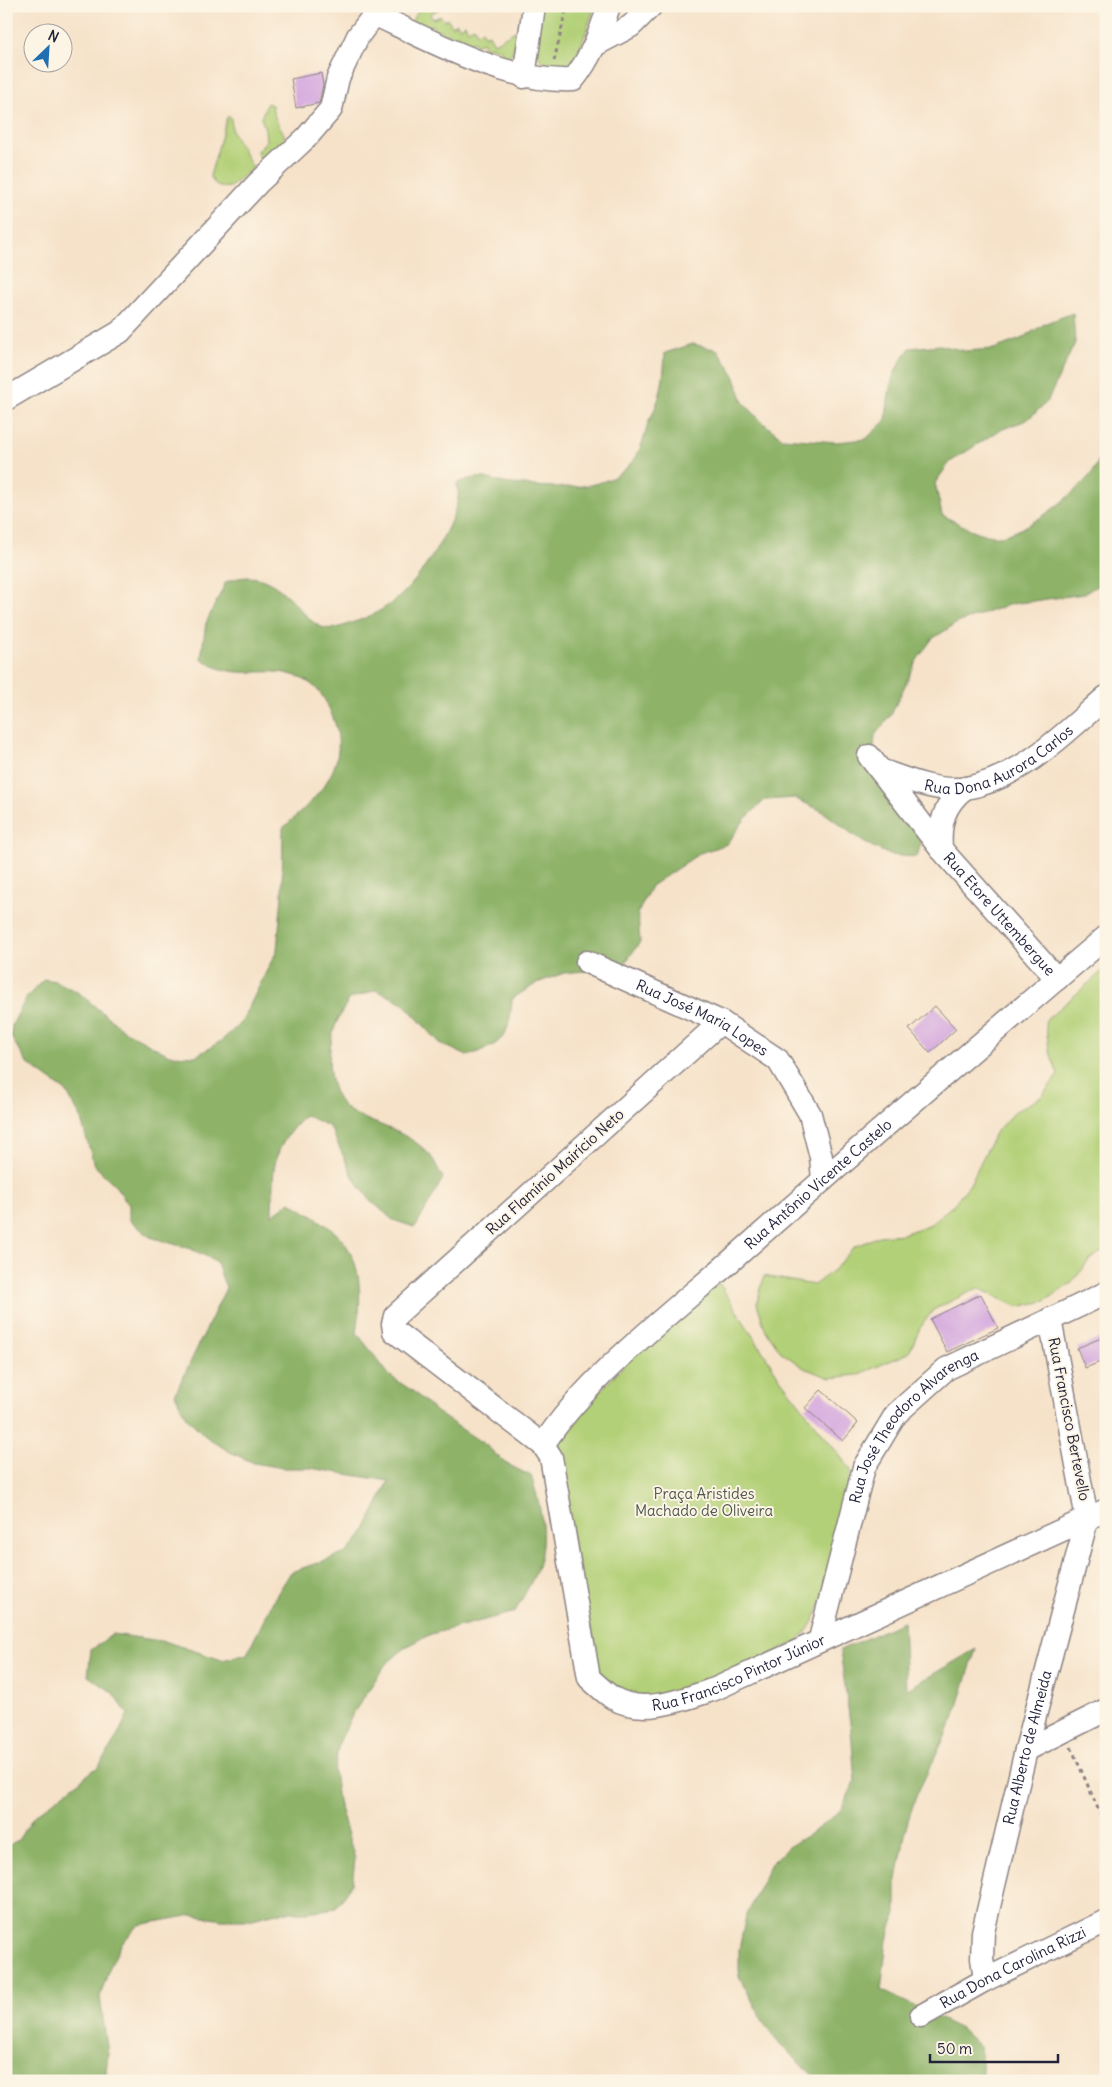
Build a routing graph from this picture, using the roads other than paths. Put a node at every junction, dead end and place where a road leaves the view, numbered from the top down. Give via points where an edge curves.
1 (534, 6) edge
2 (636, 6) edge
3 (652, 6) edge
4 (377, 10) edge
5 (606, 15) edge
6 (595, 45) junction
7 (524, 76) junction
8 (6, 400) edge
9 (1106, 697) edge
10 (875, 763) joint
11 (965, 788) junction
12 (941, 849) junction
13 (1106, 937) edge
14 (587, 962) dead end
15 (1057, 979) junction
16 (721, 1022) junction
17 (823, 1180) junction
18 (1106, 1293) edge
19 (1050, 1320) junction
20 (543, 1445) junction
21 (1096, 1514) edge
22 (820, 1639) junction
23 (1106, 1710) edge
24 (1026, 1750) junction
25 (1106, 1921) edge
26 (985, 1980) junction
27 (921, 2016) dead end

1 - 7 street
2 - 5 street
3 - 6 street via 631,26
4 - 7 street via 448,48
4 - 8 street via 358,36 338,78 331,109 308,138 258,184 120,332
5 - 6 street
6 - 7 street via 573,80 549,81
9 - 11 street, Rua Dona Aurora Carlos via 1030,760 1000,777
10 - 11 street, Rua Dona Aurora Carlos via 905,779 940,787
10 - 12 street, Rua Etore Uttembergue
11 - 12 street, Rua Etore Uttembergue via 948,805 942,819
12 - 15 street, Rua Etore Uttembergue
13 - 15 street, Rua Antônio Vicente Castelo
14 - 16 street, Rua José Maria Lopes
15 - 17 street, Rua Antônio Vicente Castelo
16 - 17 street, Rua José Maria Lopes via 778,1060 810,1114
16 - 20 street, Rua Flamínio Mairício Neto via 396,1316 394,1331
17 - 20 street, Rua Antônio Vicente Castelo via 623,1356 558,1421
18 - 19 street, Rua José Theodoro Alvarenga
19 - 21 street, Rua Francisco Bertevello
19 - 22 street, Rua José Theodoro Alvarenga via 946,1369 896,1414 864,1467
20 - 22 street, Rua Francisco Pintor Júnior via 551,1457 589,1678 609,1695 640,1705 685,1698 715,1689
21 - 22 street, Rua Francisco Pintor Júnior
21 - 24 street, Rua Alberto de Almeida
23 - 24 street
24 - 26 street, Rua Alberto de Almeida via 983,1932
25 - 26 street, Rua Dona Carolina Rizzi
26 - 27 street, Rua Dona Carolina Rizzi

